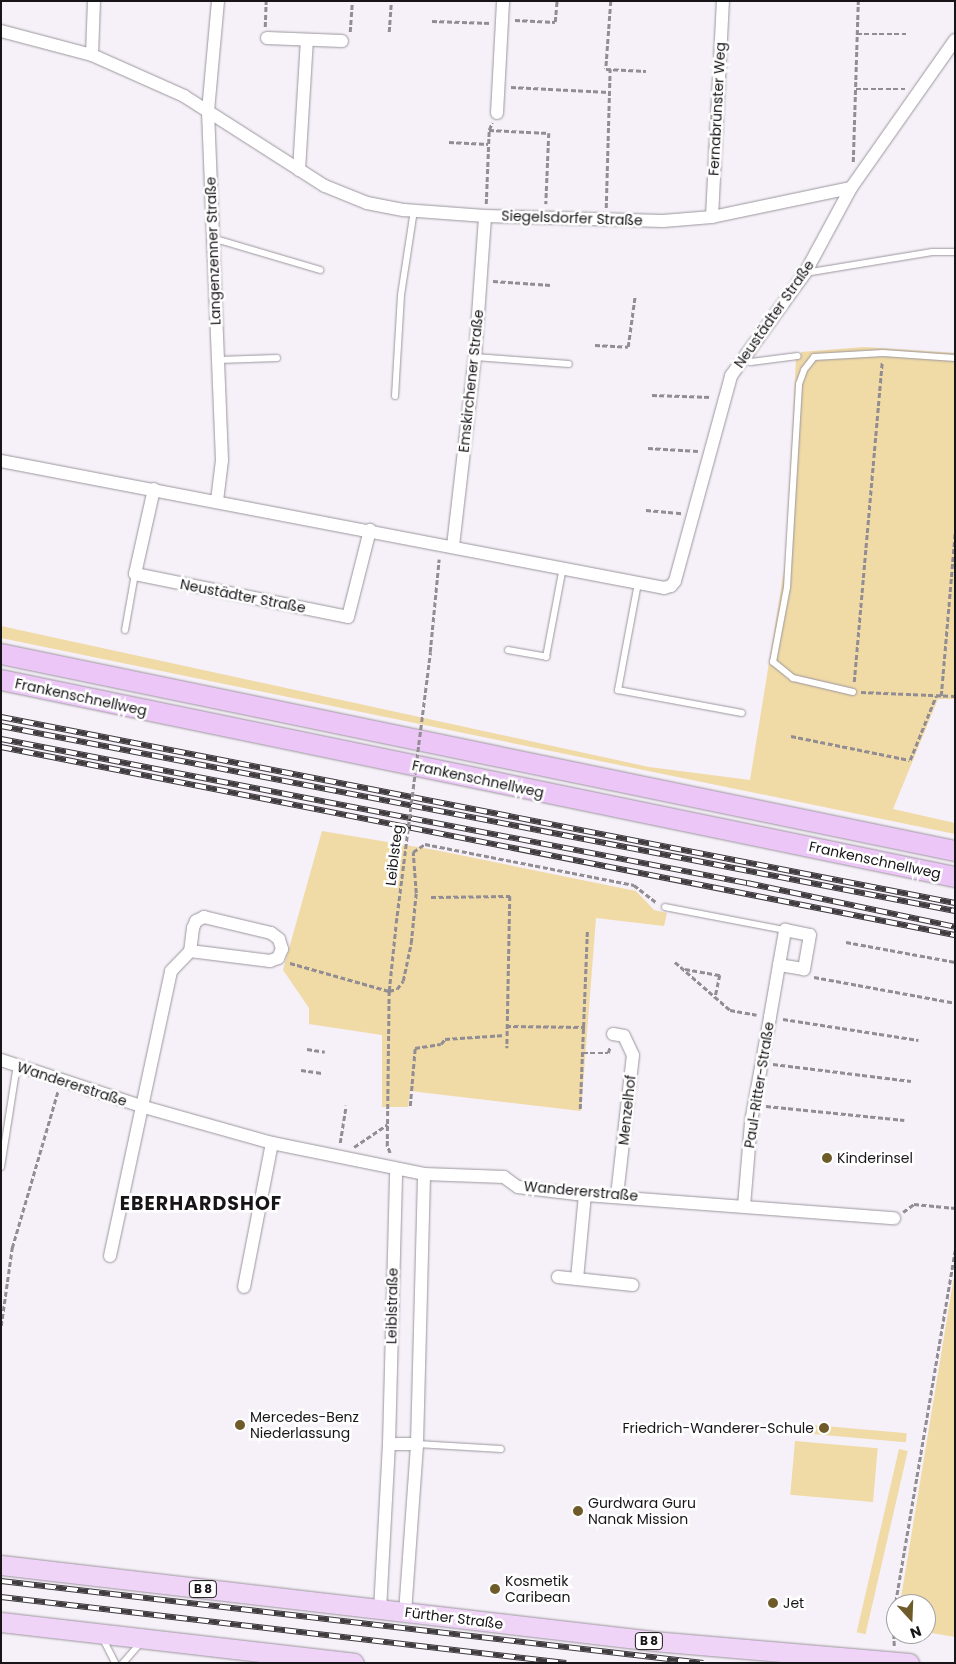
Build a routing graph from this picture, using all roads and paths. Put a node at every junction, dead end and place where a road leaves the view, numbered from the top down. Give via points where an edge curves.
1 (94, 1) edge
2 (218, 1) edge
3 (266, 1) edge
4 (352, 1) edge
5 (391, 1) edge
6 (502, 1) edge
7 (557, 1) edge
8 (610, 1) edge
9 (723, 1) edge
10 (858, 1) edge
11 (432, 21) dead end
12 (502, 21) junction
13 (1, 31) edge
14 (389, 32) dead end
15 (857, 34) junction
16 (906, 34) dead end
17 (267, 38) joint
18 (307, 40) junction
19 (955, 40) edge
20 (342, 41) joint
21 (92, 55) junction
22 (610, 69) junction
23 (646, 71) dead end
24 (499, 86) junction
25 (856, 89) junction
26 (609, 92) junction
27 (916, 95) junction
28 (208, 111) junction
29 (497, 113) joint
30 (489, 130) junction
31 (449, 142) dead end
32 (488, 144) junction
33 (298, 170) junction
34 (851, 188) junction
35 (414, 210) junction
36 (485, 216) junction
37 (545, 217) junction
38 (712, 217) junction
39 (606, 219) junction
40 (212, 238) junction
41 (955, 252) edge
42 (320, 270) dead end
43 (805, 272) junction
44 (480, 280) junction
45 (551, 285) dead end
46 (635, 295) dead end
47 (595, 345) dead end
48 (883, 354) junction
49 (798, 356) dead end
50 (475, 357) junction
51 (276, 358) dead end
52 (742, 358) junction
53 (955, 358) edge
54 (218, 360) junction
55 (569, 364) dead end
56 (652, 395) dead end
57 (395, 396) dead end
58 (724, 398) junction
59 (648, 448) dead end
60 (709, 452) junction
61 (1, 461) edge
62 (154, 489) junction
63 (217, 501) junction
64 (646, 510) dead end
65 (693, 514) junction
66 (370, 530) junction
67 (955, 534) edge
68 (447, 545) junction
69 (563, 567) junction
70 (135, 574) junction
71 (638, 582) junction
72 (125, 630) dead end
73 (508, 650) dead end
74 (1, 654) edge
75 (1, 680) edge
76 (853, 692) junction
77 (936, 696) junction
78 (941, 696) junction
79 (955, 696) edge
80 (742, 713) dead end
81 (791, 736) dead end
82 (955, 851) edge
83 (955, 877) edge
84 (431, 897) dead end
85 (665, 908) joint
86 (785, 930) junction
87 (587, 931) dead end
88 (846, 942) dead end
89 (190, 950) junction
90 (278, 958) junction
91 (675, 962) dead end
92 (955, 962) edge
93 (779, 965) junction
94 (683, 969) junction
95 (804, 969) junction
96 (388, 991) junction
97 (716, 998) junction
98 (955, 1003) edge
99 (770, 1017) junction
100 (506, 1026) junction
101 (586, 1027) junction
102 (613, 1034) joint
103 (505, 1035) junction
104 (918, 1040) dead end
105 (506, 1048) dead end
106 (307, 1049) dead end
107 (325, 1052) dead end
108 (584, 1053) junction
109 (1, 1060) edge
110 (762, 1062) junction
111 (17, 1065) junction
112 (301, 1070) dead end
113 (322, 1073) dead end
114 (62, 1080) junction
115 (911, 1081) dead end
116 (754, 1104) junction
117 (346, 1105) dead end
118 (410, 1106) dead end
119 (144, 1107) junction
120 (580, 1109) dead end
121 (904, 1120) dead end
122 (387, 1125) junction
123 (272, 1143) junction
124 (338, 1157) junction
125 (1, 1167) edge
126 (396, 1168) junction
127 (424, 1174) junction
128 (585, 1195) junction
129 (617, 1196) junction
130 (744, 1206) junction
131 (955, 1208) edge
132 (894, 1218) joint
133 (955, 1250) edge
134 (110, 1256) dead end
135 (558, 1277) dead end
136 (577, 1279) junction
137 (633, 1285) dead end
138 (244, 1287) dead end
139 (1, 1326) edge
140 (389, 1444) junction
141 (417, 1444) junction
142 (501, 1449) dead end
143 (1, 1565) edge
144 (383, 1575) junction
145 (406, 1577) junction
146 (380, 1610) junction
147 (405, 1612) junction
148 (1, 1622) edge
149 (101, 1633) junction
150 (145, 1638) junction
151 (894, 1647) dead end
152 (115, 1663) edge
153 (123, 1663) edge
154 (354, 1663) edge
155 (909, 1663) edge

1 - 21 street
2 - 28 street, Langenzenner Straße
3 - 17 path
4 - 20 path via 350,36 342,35
5 - 14 path
6 - 12 street
7 - 12 path via 555,22
8 - 22 path via 606,69
9 - 38 street, Fernabrünster Weg
10 - 15 path
11 - 12 path
12 - 24 street
13 - 21 street, Siegelsdorfer Straße
15 - 16 path
15 - 25 path
17 - 18 street
18 - 20 street
18 - 33 street
19 - 27 street, Neustädter Straße
21 - 28 street, Siegelsdorfer Straße via 184,96
22 - 23 path
22 - 26 path
24 - 26 path
24 - 29 street
25 - 27 path via 905,89
25 - 34 path
26 - 39 path
27 - 34 street, Neustädter Straße
28 - 33 street, Siegelsdorfer Straße
28 - 40 street, Langenzenner Straße
29 - 30 path
30 - 32 path
30 - 37 path via 549,133
31 - 32 path
32 - 36 path
33 - 35 street, Siegelsdorfer Straße via 325,186 367,203
34 - 38 street, Siegelsdorfer Straße
34 - 43 street, Neustädter Straße
35 - 36 street, Siegelsdorfer Straße
35 - 57 lane via 401,295
36 - 37 street, Siegelsdorfer Straße
36 - 44 street, Emskirchener Straße
37 - 39 street, Siegelsdorfer Straße
38 - 39 street, Siegelsdorfer Straße via 663,221
40 - 42 lane
40 - 54 street, Langenzenner Straße
41 - 43 lane via 932,252
43 - 52 street, Neustädter Straße
44 - 45 path
44 - 50 street, Emskirchener Straße
46 - 47 path via 628,347
48 - 53 lane
48 - 76 path
48 - 76 lane via 814,357 804,370 799,384 786,587 773,662 793,678
49 - 52 lane via 751,362
50 - 55 lane
50 - 68 street, Emskirchener Straße
51 - 54 lane
52 - 58 street, Neustädter Straße
54 - 63 street, Langenzenner Straße via 222,460
56 - 58 path
58 - 60 street, Neustädter Straße
59 - 60 path
60 - 65 street, Neustädter Straße
61 - 62 street, Neustädter Straße
62 - 63 street, Neustädter Straße
62 - 70 street
63 - 66 street, Neustädter Straße
64 - 65 path
65 - 71 street, Neustädter Straße via 671,586
66 - 68 street, Neustädter Straße
66 - 70 street, Neustädter Straße via 348,617
67 - 78 path
68 - 69 street, Neustädter Straße
68 - 96 path, Leiblsteg, bridge via 430,652
69 - 71 street, Neustädter Straße
69 - 73 lane via 546,657
70 - 72 lane
71 - 80 lane via 618,690
74 - 82 highway, Frankenschnellweg
75 - 83 highway, Frankenschnellweg
76 - 77 path
77 - 78 path
77 - 81 path via 910,760
78 - 79 path
84 - 100 path via 510,896
85 - 86 lane
85 - 96 path via 634,885 425,844 413,852 416,893 403,981 396,990
86 - 93 street, Paul-Ritter-Straße
86 - 95 street via 810,936
87 - 101 path
88 - 92 path
89 - 90 street via 270,961
89 - 90 street via 193,928 196,921 204,917 271,932 279,939 282,949
89 - 119 street via 170,971
90 - 96 path
91 - 94 path
93 - 95 street
93 - 99 street, Paul-Ritter-Straße
94 - 97 path
94 - 97 path via 720,975
95 - 98 path via 810,976
96 - 122 path, Leiblsteg
97 - 99 path via 730,1010
99 - 104 path
99 - 110 street, Paul-Ritter-Straße
100 - 101 path
100 - 103 path
101 - 108 path
102 - 108 path via 608,1053
102 - 129 street, Menzelhof via 624,1036 633,1055
103 - 105 path
103 - 118 path via 445,1039 441,1044 415,1048
106 - 107 path
108 - 120 path
109 - 111 street, Wandererstraße
110 - 115 path
110 - 116 street, Paul-Ritter-Straße
111 - 114 street, Wandererstraße
111 - 125 lane
112 - 113 path
114 - 119 street, Wandererstraße
114 - 139 path via 12,1248
116 - 121 path
116 - 130 street, Paul-Ritter-Straße
117 - 124 path
119 - 123 street, Wandererstraße
119 - 134 street, Wandererstraße
122 - 124 path
122 - 126 path, Leiblsteg via 387,1146
123 - 124 street, Wandererstraße
123 - 138 street
124 - 126 street, Wandererstraße
126 - 127 street, Wandererstraße
126 - 140 street, Leiblstraße
127 - 128 street, Wandererstraße via 504,1177 518,1187
127 - 141 street, Leiblstraße
128 - 129 street, Wandererstraße
128 - 136 street
129 - 130 street, Wandererstraße
130 - 132 street, Wandererstraße
131 - 132 path via 914,1204
133 - 151 path via 893,1617
135 - 136 street
136 - 137 street
140 - 141 street
140 - 144 street, Leiblstraße
141 - 142 lane
141 - 145 street, Leiblstraße
143 - 146 main road, Fürther Straße / B 8
144 - 145 street
144 - 146 street, Leiblstraße
145 - 147 street, Leiblstraße
146 - 147 main road, Fürther Straße / B 8
147 - 155 main road, Fürther Straße / B 8 via 713,1648
148 - 149 main road
149 - 150 main road
149 - 152 lane
150 - 153 lane
150 - 154 main road

